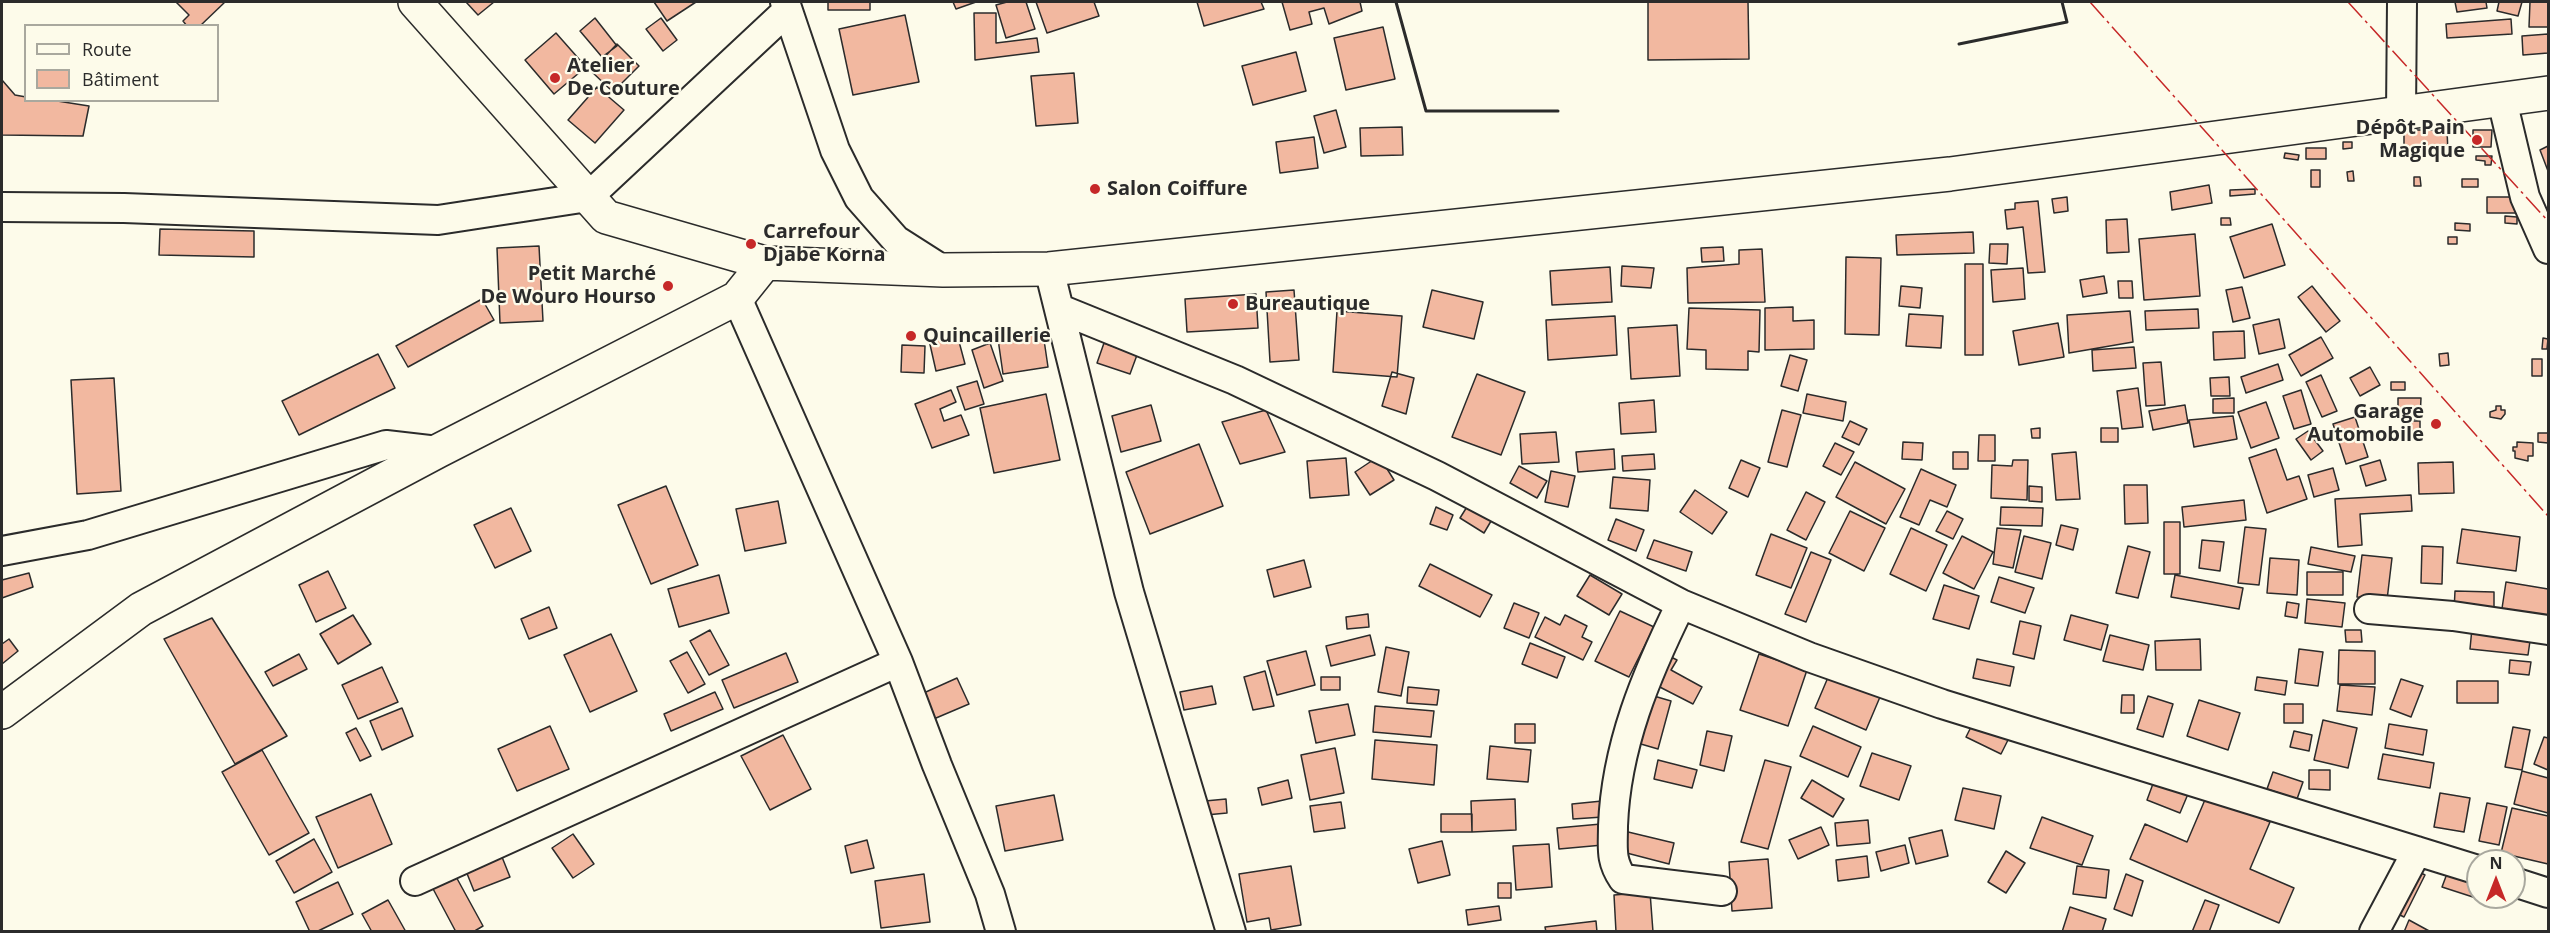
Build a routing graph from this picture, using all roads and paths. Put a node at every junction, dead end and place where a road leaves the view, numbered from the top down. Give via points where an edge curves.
1 (415, 2) edge
2 (2402, 2) edge
3 (786, 6) edge
4 (2548, 93) edge
5 (2502, 100) junction
6 (2401, 114) junction
7 (588, 197) junction
8 (2, 207) edge
9 (2548, 249) edge
10 (765, 263) junction
11 (1049, 269) junction
12 (943, 270) junction
13 (737, 298) junction
14 (1060, 309) junction
15 (438, 451) junction
16 (2, 551) edge
17 (1681, 604) junction
18 (2369, 609) dead end
19 (2548, 630) edge
20 (898, 662) junction
21 (2, 712) edge
22 (2417, 851) junction
23 (2466, 866) edge
24 (416, 881) dead end
25 (2526, 885) edge
26 (2547, 889) edge
27 (1722, 891) dead end
28 (1001, 932) edge
29 (1231, 932) edge
30 (2374, 932) edge

1 - 7 main road
2 - 6 street
3 - 7 street
3 - 12 street via 835,150 859,198 896,240
4 - 5 main road
5 - 6 main road
5 - 9 street via 2525,197
6 - 11 main road via 1950,174
7 - 8 street via 438,220
7 - 10 main road via 606,217
10 - 12 main road
10 - 13 main road
11 - 12 main road
11 - 14 street
13 - 15 main road
13 - 20 street
14 - 17 street via 1235,380 1437,476
14 - 29 street via 1129,592
15 - 16 street via 386,445 88,535
15 - 21 main road via 141,609
17 - 22 street via 1809,657 1942,704
17 - 27 street via 1641,691 1626,736 1614,816 1614,866 1623,879
18 - 19 street
20 - 24 street
20 - 28 street via 990,894
22 - 23 street
22 - 30 street
25 - 26 street

